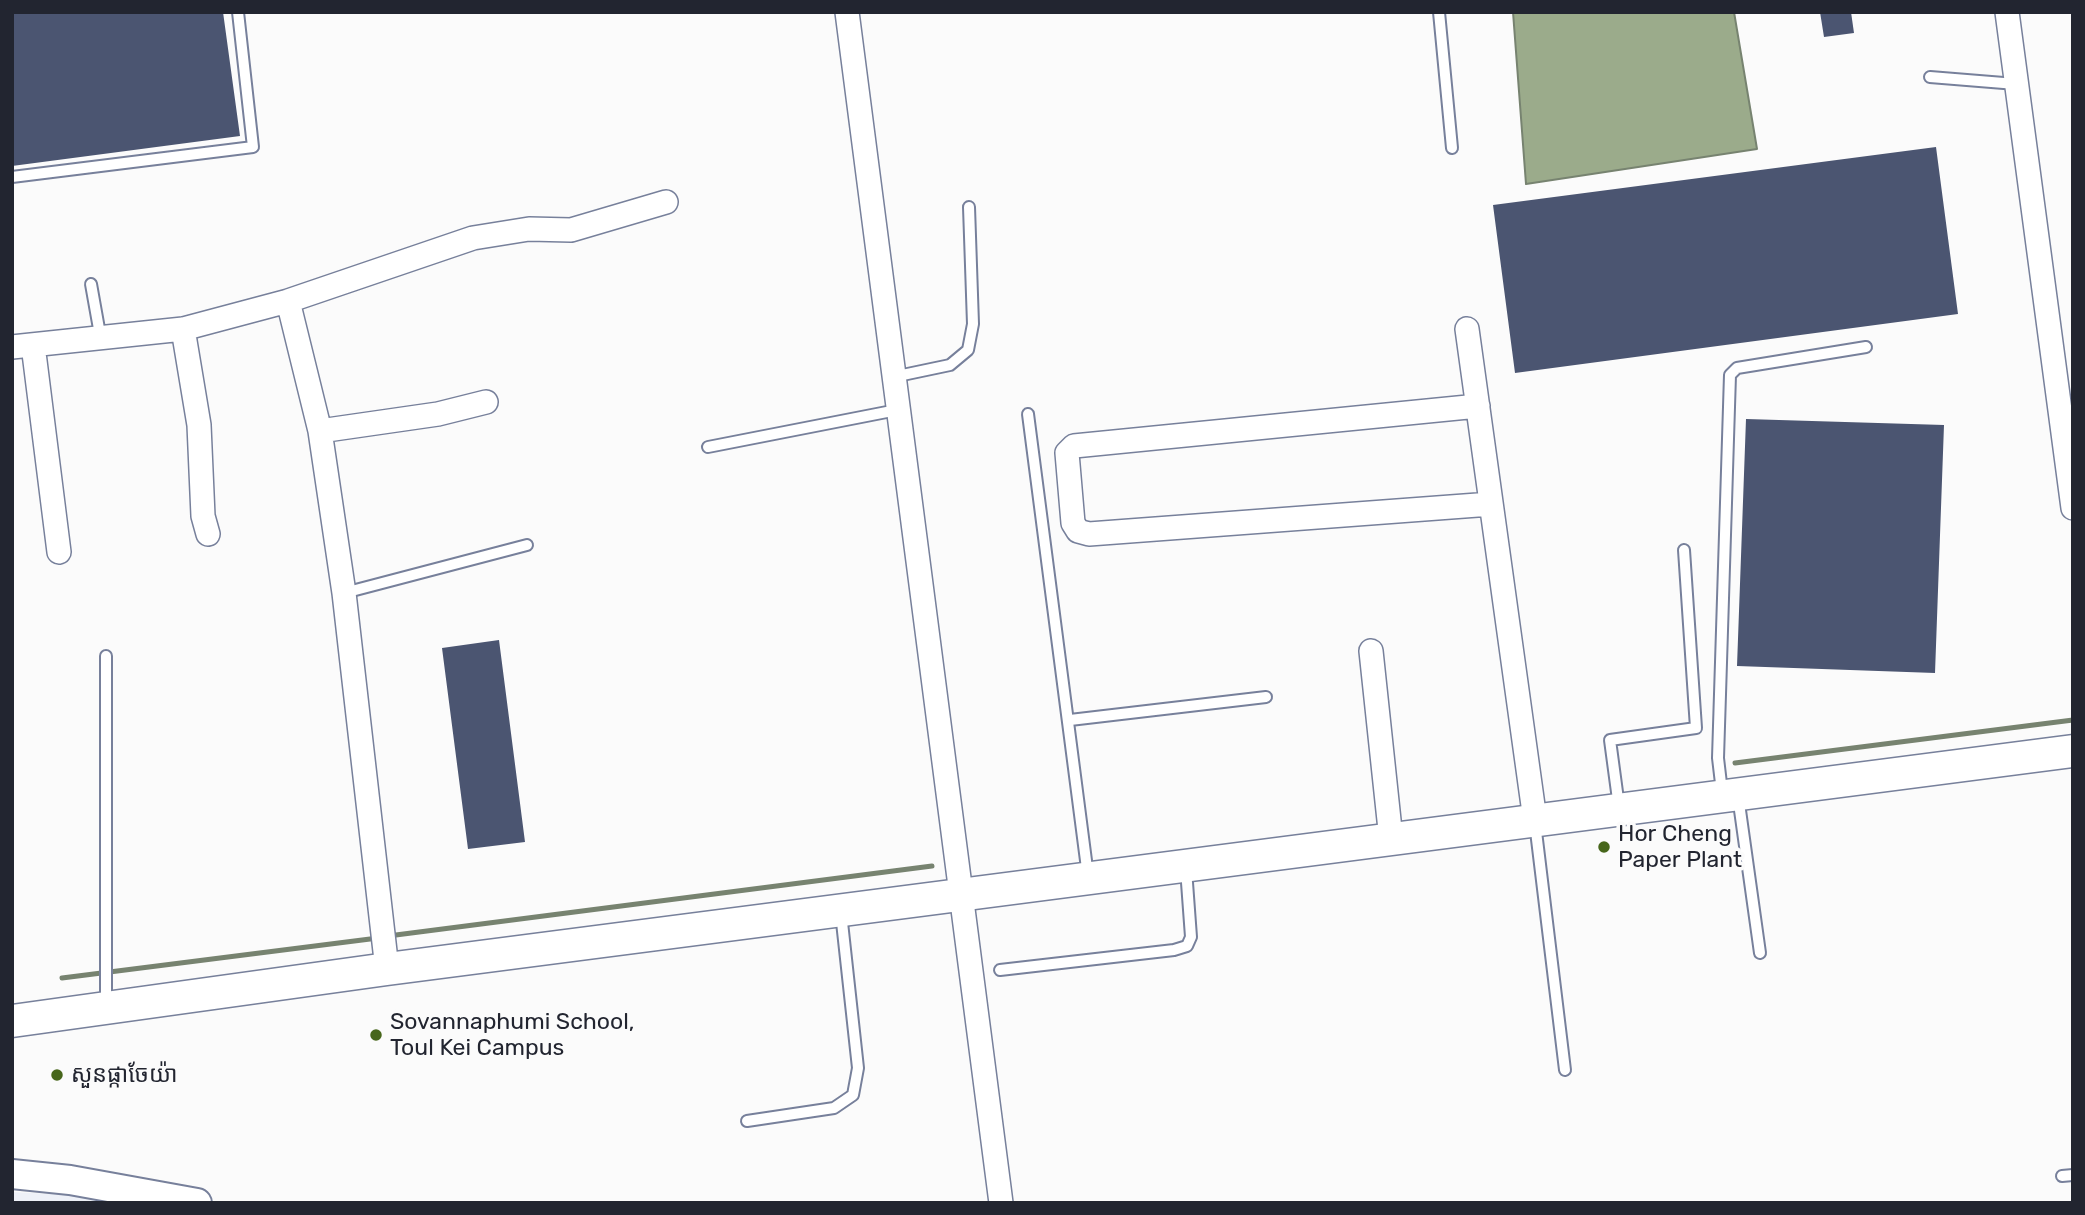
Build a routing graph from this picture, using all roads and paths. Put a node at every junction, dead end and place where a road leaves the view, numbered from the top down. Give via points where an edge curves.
1 (238, 12) edge
2 (847, 12) edge
3 (1439, 12) edge
4 (2007, 12) edge
5 (1930, 77) dead end
6 (2017, 84) junction
7 (1452, 148) dead end
8 (12, 177) edge
9 (666, 202) dead end
10 (969, 208) dead end
11 (91, 284) dead end
12 (288, 301) junction
13 (183, 329) junction
14 (1467, 329) dead end
15 (101, 340) junction
16 (22, 346) edge
17 (1866, 347) dead end
18 (892, 377) junction
19 (486, 402) dead end
20 (1478, 406) junction
21 (897, 410) junction
22 (1028, 414) dead end
23 (320, 431) junction
24 (708, 447) dead end
25 (2071, 479) edge
26 (1491, 504) junction
27 (2073, 508) edge
28 (208, 534) dead end
29 (527, 545) dead end
30 (1684, 550) dead end
31 (59, 552) dead end
32 (344, 593) junction
33 (1371, 651) dead end
34 (106, 656) dead end
35 (1266, 697) dead end
36 (1070, 720) junction
37 (2073, 751) edge
38 (1730, 795) junction
39 (1619, 810) junction
40 (1535, 820) junction
41 (1391, 839) junction
42 (1186, 866) junction
43 (1088, 879) junction
44 (961, 895) junction
45 (841, 910) junction
46 (384, 947) junction
47 (1760, 953) dead end
48 (1000, 970) dead end
49 (106, 1008) junction
50 (12, 1021) edge
51 (1565, 1070) dead end
52 (747, 1121) dead end
53 (12, 1174) edge
54 (197, 1203) edge
55 (1001, 1203) edge

1 - 8 lane via 253,147
2 - 18 street
3 - 7 lane
4 - 6 street
5 - 6 lane
6 - 25 street
9 - 12 street via 572,230 530,229 473,238
10 - 18 lane via 972,324 968,350 950,365
11 - 15 lane
12 - 13 street
12 - 23 street
13 - 15 street
13 - 28 street via 199,425 203,516
14 - 20 street
15 - 16 street
16 - 31 street
17 - 38 lane via 1737,368 1730,375 1717,758
18 - 21 street
19 - 23 street via 438,414
20 - 26 street
20 - 26 street via 1074,446 1067,453 1073,523 1089,534
21 - 24 lane
21 - 44 street
22 - 36 lane
23 - 32 street
25 - 27 street
26 - 40 street
29 - 32 lane
30 - 39 lane via 1696,728 1610,740
32 - 46 street
33 - 41 street
34 - 49 lane
35 - 36 lane
36 - 43 lane
37 - 38 main road
38 - 39 main road
38 - 47 lane
39 - 40 main road
40 - 41 main road
40 - 51 lane
41 - 42 main road
42 - 43 main road
42 - 48 lane via 1191,937 1187,946
43 - 44 main road
44 - 45 main road
44 - 55 street
45 - 46 main road
45 - 52 lane via 858,1068 853,1095 834,1108
46 - 49 main road
49 - 50 main road
53 - 54 street

